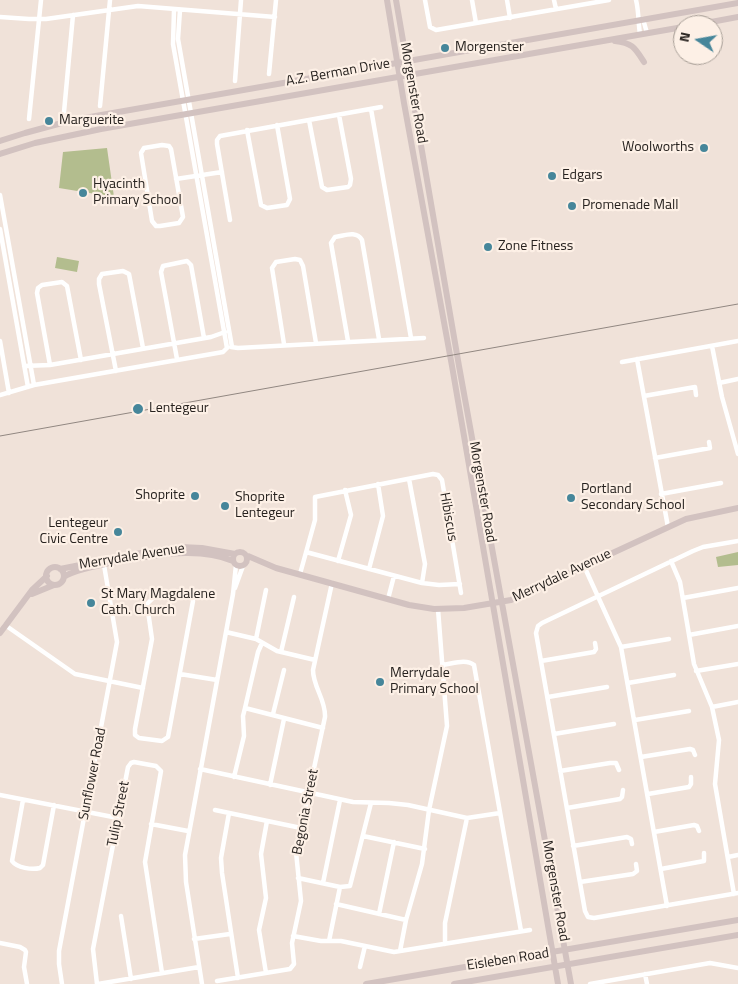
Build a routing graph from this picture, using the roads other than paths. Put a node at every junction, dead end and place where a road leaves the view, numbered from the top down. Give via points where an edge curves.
1 (41, 0) edge
2 (110, 0) edge
3 (242, 0) edge
4 (276, 0) edge
5 (387, 0) edge
6 (396, 0) edge
7 (425, 0) edge
8 (472, 0) edge
9 (507, 0) edge
10 (554, 0) edge
11 (610, 0) edge
12 (636, 0) edge
13 (601, 1) edge
14 (738, 3) edge
15 (109, 10) junction
16 (174, 10) junction
17 (180, 10) junction
18 (556, 10) junction
19 (240, 14) junction
20 (73, 15) junction
21 (0, 17) edge
22 (274, 17) junction
23 (738, 17) edge
24 (510, 18) junction
25 (640, 18) junction
26 (39, 19) junction
27 (723, 20) edge
28 (476, 24) junction
29 (673, 29) edge
30 (643, 34) junction
31 (610, 40) junction
32 (407, 62) junction
33 (644, 62) dead end
34 (397, 63) junction
35 (269, 74) dead end
36 (409, 75) junction
37 (399, 77) junction
38 (235, 81) dead end
39 (186, 101) junction
40 (100, 106) dead end
41 (381, 107) dead end
42 (371, 109) junction
43 (64, 112) dead end
44 (188, 114) junction
45 (339, 115) junction
46 (29, 119) dead end
47 (309, 120) junction
48 (278, 125) junction
49 (247, 130) junction
50 (0, 141) edge
51 (0, 154) edge
52 (222, 172) junction
53 (202, 174) junction
54 (195, 176) junction
55 (176, 179) junction
56 (0, 197) edge
57 (230, 220) dead end
58 (0, 229) edge
59 (227, 332) junction
60 (451, 337) junction
61 (204, 338) junction
62 (411, 338) junction
63 (424, 338) dead end
64 (379, 339) junction
65 (0, 341) edge
66 (738, 341) edge
67 (348, 342) junction
68 (174, 343) junction
69 (316, 343) junction
70 (284, 344) junction
71 (712, 346) junction
72 (229, 347) junction
73 (143, 348) junction
74 (111, 354) junction
75 (176, 359) junction
76 (637, 359) junction
77 (81, 360) junction
78 (622, 362) dead end
79 (27, 365) junction
80 (50, 365) junction
81 (456, 366) junction
82 (116, 371) junction
83 (738, 380) edge
84 (719, 383) junction
85 (31, 386) junction
86 (9, 393) junction
87 (696, 394) dead end
88 (0, 395) edge
89 (644, 396) junction
90 (709, 442) dead end
91 (737, 443) edge
92 (738, 454) edge
93 (655, 458) junction
94 (409, 479) junction
95 (378, 484) junction
96 (721, 484) dead end
97 (346, 490) junction
98 (662, 494) junction
99 (738, 508) edge
100 (668, 527) junction
101 (738, 541) edge
102 (306, 552) junction
103 (159, 553) junction
104 (248, 556) junction
105 (338, 561) junction
106 (239, 562) junction
107 (671, 562) junction
108 (264, 564) junction
109 (104, 565) junction
110 (584, 566) junction
111 (60, 569) junction
112 (369, 569) junction
113 (300, 574) junction
114 (47, 576) junction
115 (394, 576) junction
116 (64, 577) junction
117 (332, 583) junction
118 (422, 583) junction
119 (460, 584) junction
120 (54, 585) junction
121 (738, 588) edge
122 (266, 590) dead end
123 (461, 593) dead end
124 (29, 595) junction
125 (598, 596) junction
126 (294, 597) dead end
127 (683, 598) junction
128 (388, 599) junction
129 (502, 602) junction
130 (492, 604) junction
131 (438, 609) junction
132 (6, 626) junction
133 (738, 626) edge
134 (226, 632) junction
135 (0, 633) edge
136 (690, 635) junction
137 (670, 638) dead end
138 (256, 639) junction
139 (262, 643) junction
140 (595, 643) dead end
141 (621, 647) junction
142 (281, 652) junction
143 (315, 660) junction
144 (541, 661) junction
145 (738, 664) edge
146 (442, 665) junction
147 (284, 670) dead end
148 (696, 671) junction
149 (180, 674) junction
150 (674, 675) dead end
151 (217, 680) junction
152 (110, 681) junction
153 (628, 683) junction
154 (608, 687) dead end
155 (143, 688) junction
156 (548, 698) junction
157 (738, 702) edge
158 (712, 707) junction
159 (245, 708) junction
160 (689, 710) dead end
161 (273, 714) junction
162 (284, 719) junction
163 (635, 720) junction
164 (614, 724) dead end
165 (323, 728) junction
166 (554, 734) junction
167 (695, 755) dead end
168 (641, 757) junction
169 (200, 769) junction
170 (619, 770) dead end
171 (560, 771) junction
172 (234, 777) junction
173 (691, 777) dead end
174 (270, 785) junction
175 (623, 790) dead end
176 (309, 793) junction
177 (648, 794) junction
178 (0, 795) edge
179 (23, 800) junction
180 (340, 800) junction
181 (371, 803) junction
182 (54, 806) junction
183 (567, 808) junction
184 (215, 810) dead end
185 (428, 810) junction
186 (86, 811) junction
187 (229, 813) junction
188 (500, 813) junction
189 (118, 818) junction
190 (467, 818) junction
191 (267, 821) junction
192 (151, 824) junction
193 (301, 828) junction
194 (188, 831) junction
195 (699, 831) dead end
196 (654, 832) junction
197 (363, 836) junction
198 (394, 842) junction
199 (632, 844) dead end
200 (573, 846) junction
201 (425, 849) junction
202 (704, 853) dead end
203 (738, 855) edge
204 (728, 856) junction
205 (636, 864) dead end
206 (661, 869) junction
207 (298, 878) junction
208 (580, 882) junction
209 (323, 883) junction
210 (340, 887) junction
211 (736, 894) edge
212 (336, 904) junction
213 (667, 906) junction
214 (379, 914) junction
215 (121, 916) dead end
216 (406, 920) junction
217 (738, 920) edge
218 (530, 930) dead end
219 (521, 931) junction
220 (230, 934) junction
221 (738, 935) edge
222 (294, 936) junction
223 (194, 939) junction
224 (329, 941) junction
225 (0, 943) edge
226 (445, 944) junction
227 (365, 946) junction
228 (400, 951) junction
229 (566, 951) junction
230 (552, 953) junction
231 (568, 965) junction
232 (199, 967) junction
233 (360, 967) dead end
234 (554, 968) junction
235 (738, 968) edge
236 (162, 973) junction
237 (266, 973) junction
238 (645, 974) junction
239 (238, 978) junction
240 (131, 979) junction
241 (217, 981) dead end
242 (27, 984) edge
243 (62, 984) edge
244 (97, 984) edge
245 (202, 984) edge
246 (366, 984) edge
247 (454, 984) edge
248 (558, 984) edge
249 (571, 984) edge
250 (590, 984) edge
251 (646, 984) edge

1 - 26 street
2 - 15 street
3 - 19 street
4 - 22 street
5 - 34 main road, Morgenster Road
6 - 32 main road, Morgenster Road
7 - 28 street via 430,27 434,30
8 - 28 street
9 - 24 street
10 - 18 street
11 - 13 street
12 - 25 street
13 - 18 street
14 - 25 main road, A.Z. Berman Drive
15 - 16 street via 138,6
15 - 20 street
15 - 40 street
16 - 17 street
16 - 39 street via 172,37
17 - 19 street
17 - 39 street via 178,39
18 - 24 street
19 - 22 street
19 - 38 street
20 - 26 street
20 - 43 street
21 - 26 street
22 - 35 street
23 - 27 main road
24 - 28 street
25 - 30 street
25 - 32 main road, A.Z. Berman Drive
26 - 46 street
29 - 30 main road, A.Z. Berman Drive
30 - 31 main road, A.Z. Berman Drive
31 - 33 main road via 635,47
31 - 36 main road, A.Z. Berman Drive
32 - 34 main road, A.Z. Berman Drive
32 - 36 main road, Morgenster Road
34 - 37 main road, Morgenster Road
34 - 39 main road, A.Z. Berman Drive
36 - 37 main road, A.Z. Berman Drive
36 - 60 main road, Morgenster Road
37 - 44 main road, A.Z. Berman Drive
37 - 60 main road, Morgenster Road
39 - 44 street
39 - 50 main road, A.Z. Berman Drive via 73,120
41 - 42 street
42 - 45 street
42 - 62 street
44 - 51 main road, A.Z. Berman Drive via 70,135
44 - 53 street
44 - 54 street
45 - 47 street
45 - 47 street via 351,179 348,187 327,190 322,187
47 - 48 street
48 - 49 street
48 - 49 street via 290,199 287,205 267,208 261,205
49 - 52 street via 218,137
52 - 53 street
52 - 57 street
53 - 54 street
53 - 59 street
54 - 55 street
54 - 59 street
55 - 55 street via 182,221 156,226 152,221 142,150 169,146
56 - 79 street
58 - 79 street
59 - 61 street
59 - 72 street
60 - 81 main road, Morgenster Road
61 - 68 street
61 - 68 street via 191,265 187,261 165,264 161,272
62 - 63 street
62 - 64 street
64 - 67 street
64 - 67 street via 362,240 355,234 335,238 331,243
65 - 86 street
66 - 71 street
67 - 69 street
68 - 73 street
68 - 75 street
69 - 70 street
69 - 70 street via 303,266 300,260 295,259 276,262 272,268
70 - 72 street
71 - 76 street
71 - 84 street
72 - 75 street via 223,352
73 - 74 street
73 - 74 street via 129,274 123,271 106,273 100,276 99,284
74 - 77 street
74 - 82 street
75 - 82 street
76 - 78 street
76 - 89 street
77 - 80 street
77 - 80 street via 68,286 62,282 42,284 37,293
79 - 80 street
79 - 85 street
81 - 129 main road, Morgenster Road
81 - 130 main road, Morgenster Road
82 - 85 street
83 - 84 street
84 - 91 street
85 - 86 street
86 - 88 street
87 - 89 street via 695,387
89 - 93 street
90 - 93 street via 710,448
91 - 92 street
93 - 98 street
94 - 95 street, Hibiscus
94 - 118 street via 425,564
94 - 119 street, Hibiscus via 433,474 442,480
95 - 97 street, Hibiscus
95 - 112 street via 383,516
96 - 98 street
97 - 102 street, Hibiscus via 315,497 315,520
97 - 105 street via 351,515
98 - 100 street
99 - 100 main road, Merrydale Avenue via 696,516
100 - 110 main road, Merrydale Avenue
101 - 107 street via 703,547
102 - 105 street
102 - 113 street, Hibiscus
103 - 106 main road, Merrydale Avenue via 202,553
103 - 109 main road, Merrydale Avenue
103 - 111 main road, Merrydale Avenue
104 - 106 main road
104 - 106 main road, Merrydale Avenue via 241,551
104 - 108 main road, Merrydale Avenue
105 - 112 street
106 - 108 main road, Merrydale Avenue
106 - 134 street
107 - 125 street
107 - 127 street
108 - 113 main road, Merrydale Avenue
109 - 116 main road, Merrydale Avenue
109 - 152 street, Sunflower Road via 117,638
110 - 125 street
110 - 129 main road, Merrydale Avenue
111 - 114 main road via 51,569
111 - 116 main road
112 - 115 street
113 - 117 main road, Merrydale Avenue
114 - 120 main road
114 - 124 main road
115 - 118 street
115 - 128 street
116 - 120 main road via 61,583
117 - 128 main road, Merrydale Avenue
117 - 143 street, Begonia Street
118 - 119 street
119 - 123 street, Hibiscus
120 - 124 main road
121 - 127 street
122 - 138 street
124 - 132 main road
125 - 141 street
125 - 144 street via 539,625 536,635
126 - 142 street
127 - 136 street
128 - 131 main road, Merrydale Avenue
129 - 130 main road, Merrydale Avenue
129 - 229 main road, Morgenster Road
130 - 131 main road, Merrydale Avenue
130 - 230 main road, Morgenster Road
131 - 146 street
132 - 135 main road
132 - 152 street via 75,674
133 - 136 street
134 - 138 street
134 - 151 street
136 - 148 street
137 - 141 street
138 - 139 street
139 - 142 street
139 - 159 street
140 - 144 street via 594,652
141 - 153 street
142 - 143 street
143 - 165 street, Begonia Street via 313,677 325,709
144 - 156 street
145 - 148 street
146 - 185 street via 446,726
146 - 188 street via 466,661 474,665
147 - 161 street
148 - 158 street
149 - 151 street
149 - 155 street via 169,735 164,741 139,738 134,733
149 - 155 street via 193,602 192,596 185,592 153,598 147,604 152,640
150 - 153 street
151 - 169 street
152 - 155 street
152 - 186 street, Sunflower Road
153 - 163 street
154 - 156 street
156 - 166 street
157 - 158 street
158 - 204 street via 719,742 715,784
159 - 161 street
159 - 172 street via 244,736
160 - 163 street
161 - 162 street
162 - 165 street
162 - 174 street
163 - 168 street
164 - 166 street
165 - 176 street, Begonia Street
166 - 171 street
167 - 168 street via 690,749
168 - 177 street
169 - 172 street
169 - 194 street
170 - 171 street via 616,763 610,762
171 - 183 street
172 - 174 street
173 - 177 street via 688,787
174 - 176 street
175 - 183 street via 620,799
176 - 180 street
176 - 193 street, Begonia Street
177 - 196 street
178 - 179 street
179 - 182 street
179 - 182 street via 12,859 14,864 27,867 38,869 43,865
180 - 181 street
180 - 209 street
181 - 185 street via 396,803
181 - 197 street
182 - 186 street
183 - 200 street
184 - 187 street
185 - 190 street
185 - 201 street
186 - 189 street
186 - 243 street, Sunflower Road via 58,955
187 - 191 street
187 - 220 street via 221,863
188 - 190 street
188 - 219 street
189 - 192 street, Tulip Street via 130,764 134,762 160,768
189 - 244 street, Tulip Street via 93,949
190 - 226 street via 445,923
191 - 193 street
191 - 237 street via 261,854 266,898 260,930
192 - 194 street
192 - 236 street, Tulip Street via 145,869
193 - 207 street, Begonia Street via 296,852
194 - 223 street via 184,866
195 - 196 street via 694,825
196 - 206 street
197 - 198 street
197 - 210 street via 352,884
198 - 201 street
198 - 214 street
199 - 200 street via 628,837
200 - 208 street
201 - 216 street
202 - 206 street via 703,861
203 - 204 street
204 - 211 street
205 - 208 street via 633,874
206 - 213 street
207 - 209 street
207 - 222 street, Begonia Street via 301,901
208 - 213 street via 585,911 590,918
209 - 210 street
210 - 212 street
211 - 213 street
212 - 214 street
212 - 224 street
214 - 216 street
215 - 240 street
216 - 228 street
217 - 229 main road, Eisleben Road
218 - 219 street
219 - 226 street
220 - 223 street
220 - 239 street
221 - 231 main road, Eisleben Road
222 - 224 street
222 - 237 street, Begonia Street via 293,966
223 - 232 street
224 - 227 street
225 - 242 street via 25,951
226 - 228 street
227 - 228 street
227 - 233 street
229 - 230 main road, Eisleben Road
229 - 231 main road, Morgenster Road
230 - 234 main road, Morgenster Road
230 - 246 main road, Eisleben Road
231 - 234 main road, Eisleben Road
231 - 249 main road, Morgenster Road
232 - 236 street
232 - 245 street
234 - 247 main road, Eisleben Road
234 - 248 main road, Morgenster Road
235 - 238 street via 710,963
236 - 240 street
237 - 239 street, Begonia Street
238 - 250 street
238 - 251 street
239 - 241 street, Begonia Street
240 - 244 street

